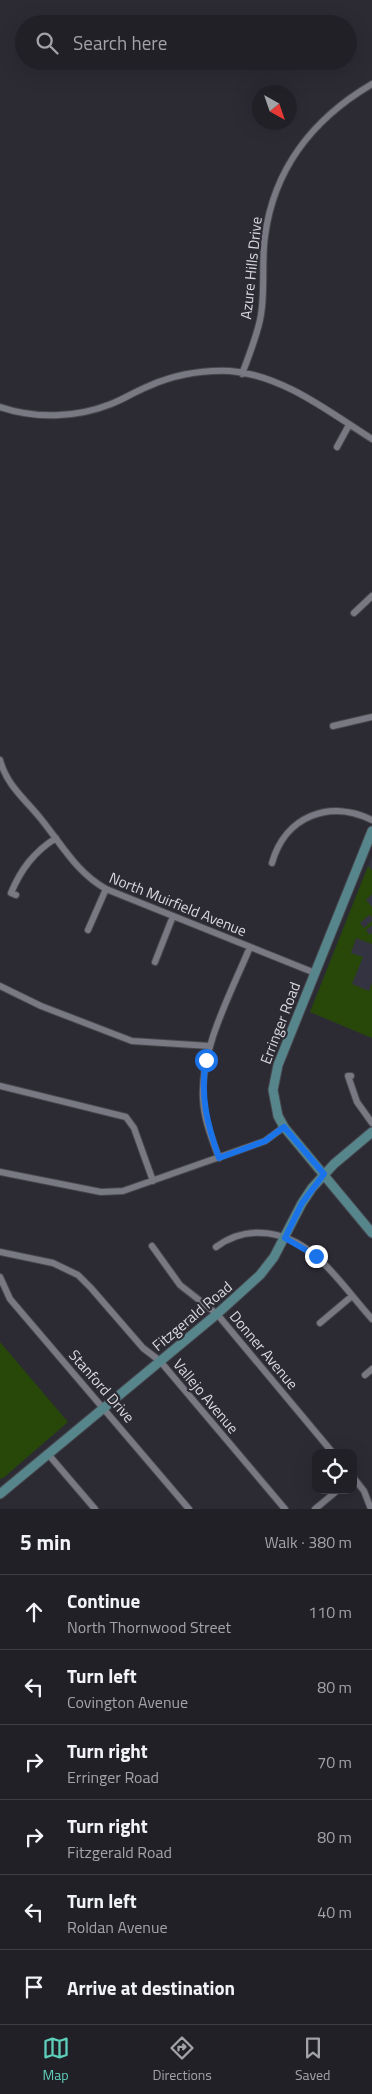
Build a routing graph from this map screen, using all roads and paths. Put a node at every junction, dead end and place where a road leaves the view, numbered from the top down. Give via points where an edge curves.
1 (372, 84) edge
2 (242, 374) junction
3 (0, 408) edge
4 (349, 425) junction
5 (372, 439) edge
6 (337, 447) dead end
7 (372, 596) edge
8 (354, 613) dead end
9 (372, 717) edge
10 (333, 726) dead end
11 (0, 760) edge
12 (372, 820) edge
13 (372, 831) edge
14 (56, 838) junction
15 (272, 863) dead end
16 (106, 889) junction
17 (16, 895) dead end
18 (173, 916) junction
19 (88, 930) dead end
20 (250, 947) junction
21 (155, 962) dead end
22 (315, 973) junction
23 (0, 986) edge
24 (210, 1046) junction
25 (351, 1076) dead end
26 (0, 1086) edge
27 (372, 1123) edge
28 (284, 1127) junction
29 (372, 1132) edge
30 (219, 1158) junction
31 (0, 1172) edge
32 (324, 1174) junction
33 (153, 1181) junction
34 (372, 1231) edge
35 (285, 1238) junction
36 (152, 1246) dead end
37 (216, 1247) dead end
38 (0, 1252) edge
39 (0, 1277) edge
40 (352, 1296) junction
41 (216, 1314) junction
42 (372, 1319) edge
43 (320, 1323) dead end
44 (160, 1361) junction
45 (372, 1369) edge
46 (365, 1376) dead end
47 (104, 1407) junction
48 (330, 1449) edge
49 (48, 1454) junction
50 (357, 1482) edge
51 (0, 1494) edge
52 (333, 1494) edge
53 (95, 1509) edge
54 (189, 1509) edge
55 (285, 1509) edge
56 (315, 1509) edge
57 (371, 1509) edge

1 - 2 street, Azure Hills Drive via 338,106 307,136 277,188 265,236 260,318
2 - 3 street via 210,371 168,378 110,404 71,414 30,414
2 - 4 street via 281,385
4 - 5 street
4 - 6 street
7 - 8 street
9 - 10 street
11 - 14 street, North Muirfield Avenue via 15,790
12 - 15 street via 345,810 312,815 286,834
13 - 22 main road, Erringer Road
14 - 16 street, North Muirfield Avenue via 82,872
14 - 17 street via 38,850 24,867 11,893
16 - 18 street, North Muirfield Avenue
16 - 19 street
18 - 20 street, North Muirfield Avenue
18 - 21 street
20 - 22 street, North Muirfield Avenue
20 - 24 street
22 - 28 main road, Erringer Road via 274,1077 274,1103
23 - 24 street via 41,1006 132,1041
24 - 30 street via 204,1072 203,1100
25 - 27 street via 348,1076 357,1102
26 - 33 street via 126,1117 134,1128
28 - 30 street via 265,1141
28 - 32 main road, Erringer Road
29 - 32 main road, Fitzgerald Road
30 - 33 street
31 - 33 street via 112,1192
32 - 34 main road, Erringer Road
32 - 35 main road, Fitzgerald Road via 302,1203
35 - 37 street via 248,1232 228,1238
35 - 40 street via 316,1256
35 - 41 main road, Fitzgerald Road via 260,1275
36 - 41 street, Donner Avenue via 180,1285
38 - 44 street, Vallejo Avenue via 53,1263 78,1275 143,1348
39 - 47 street, Stanford Drive via 10,1300
40 - 42 street
40 - 43 street
41 - 44 main road, Fitzgerald Road
41 - 48 street, Donner Avenue
44 - 47 main road, Fitzgerald Road
44 - 55 street, Vallejo Avenue
45 - 46 street
47 - 49 main road, Fitzgerald Road
47 - 54 street, Stanford Drive
49 - 51 main road, Fitzgerald Road
49 - 53 street
50 - 57 street
52 - 56 street

